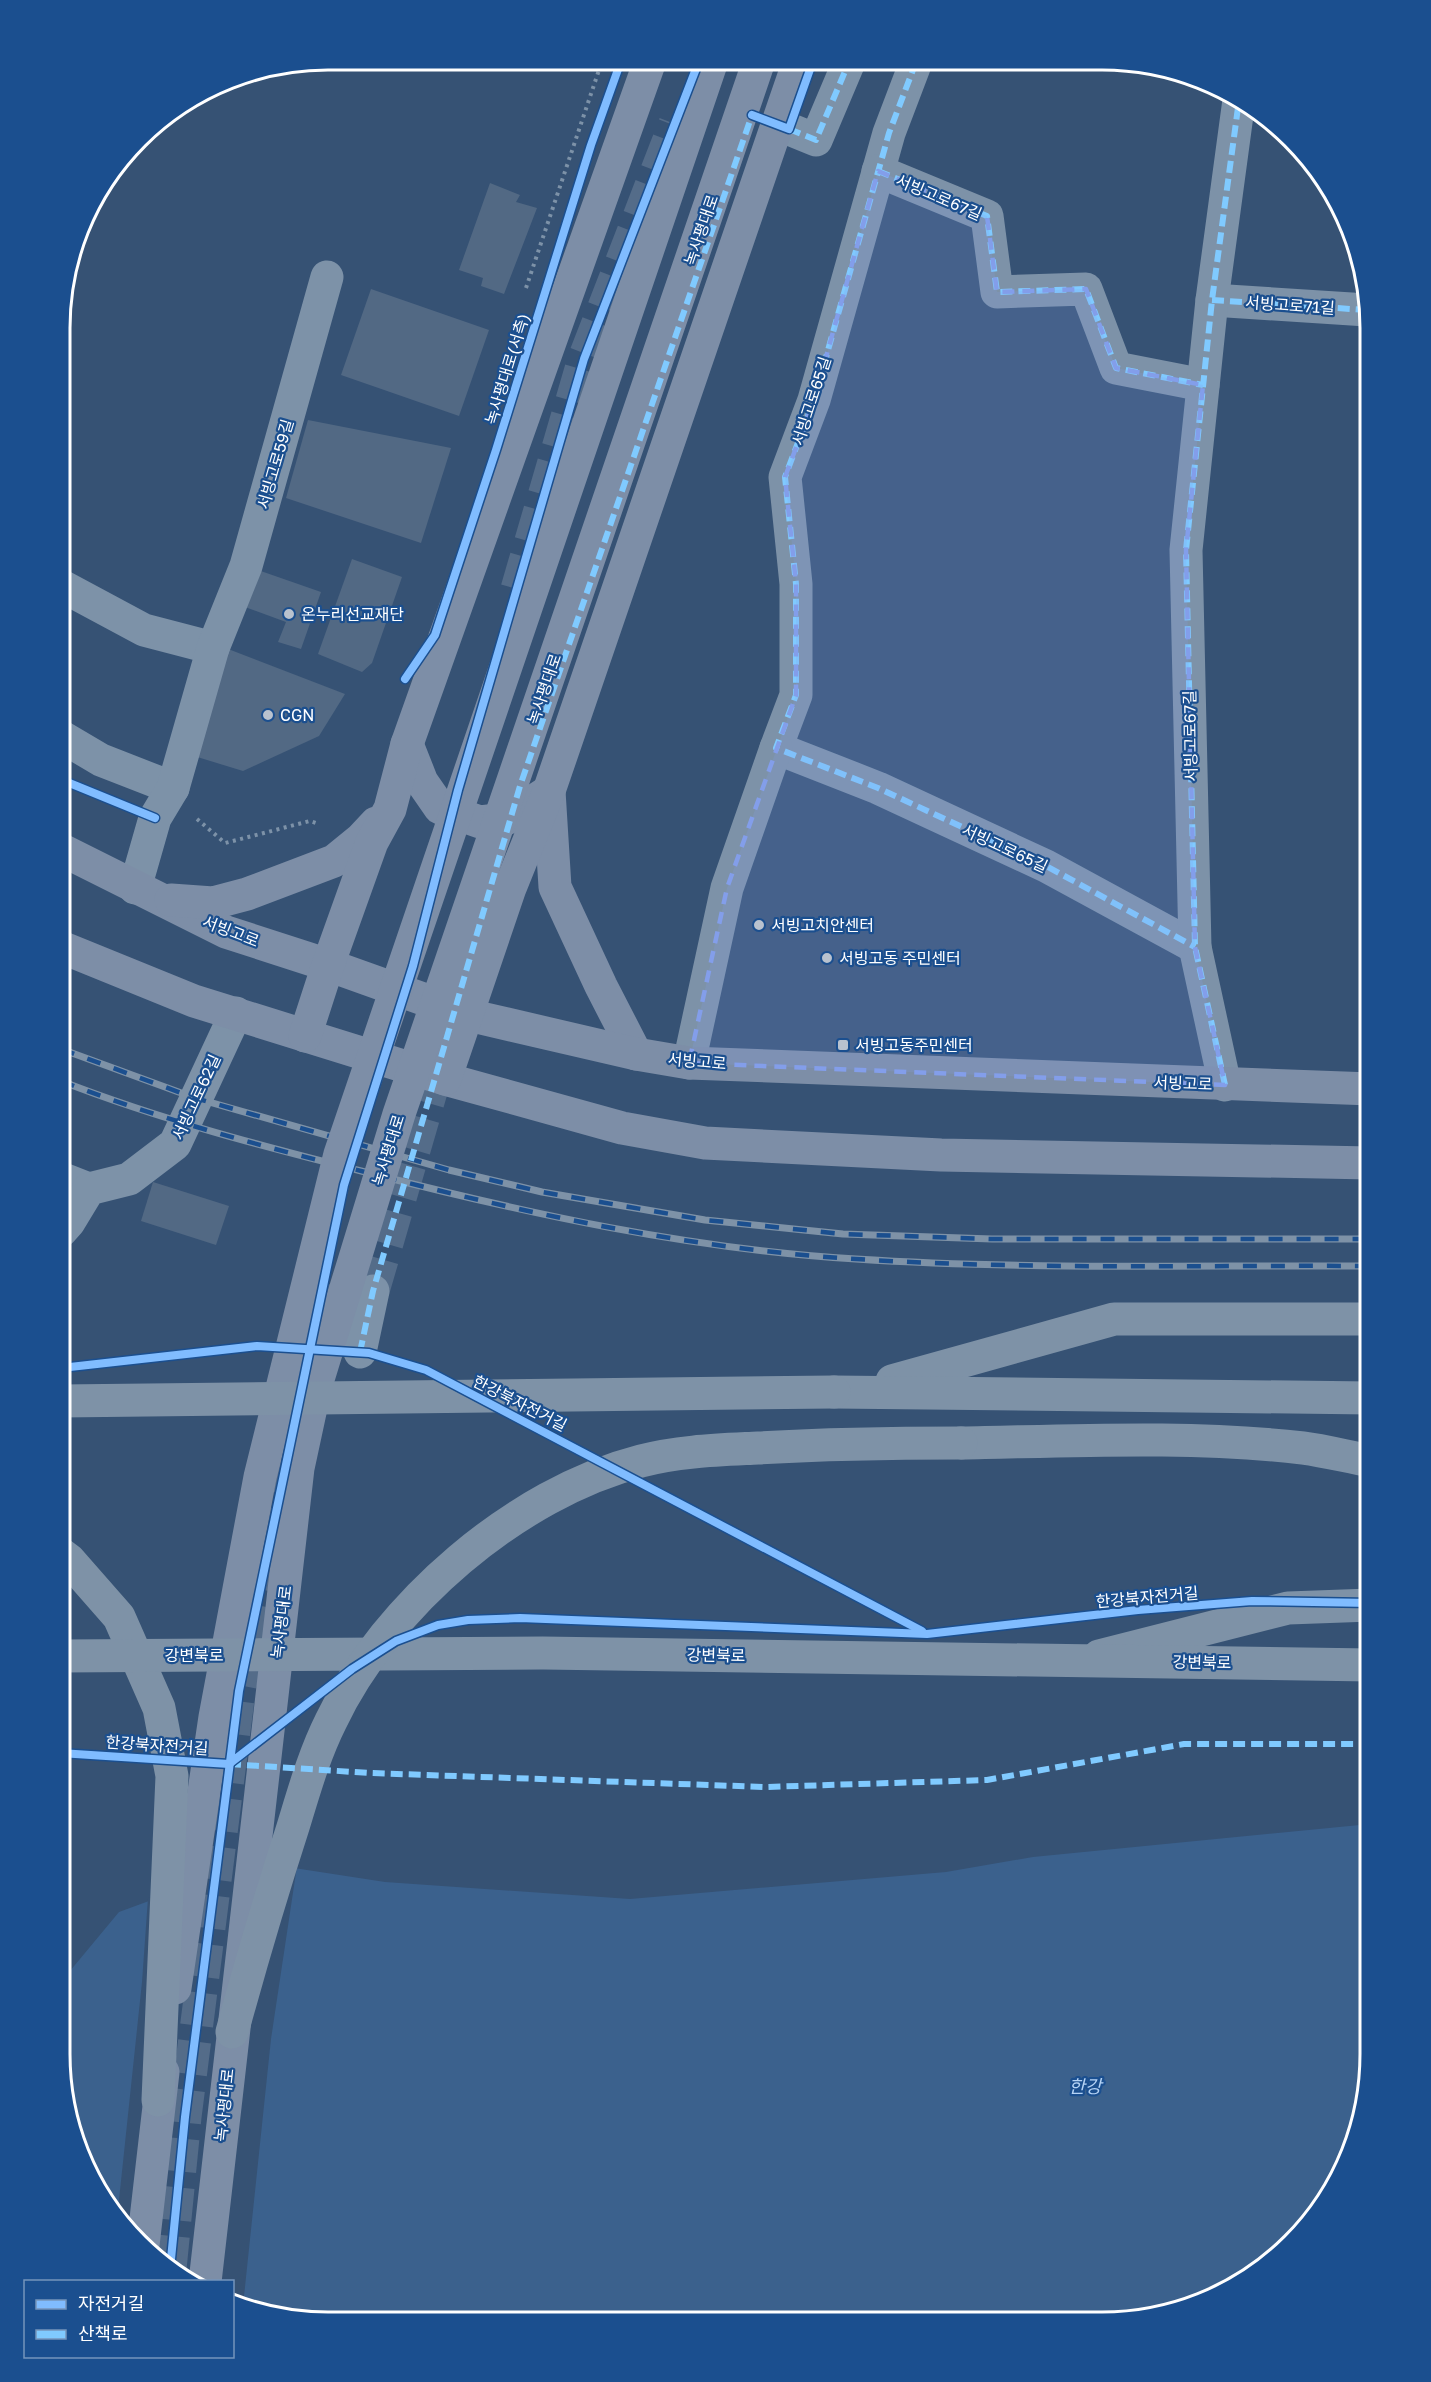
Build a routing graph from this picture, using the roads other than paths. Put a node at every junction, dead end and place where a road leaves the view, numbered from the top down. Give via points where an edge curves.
1 (647, 70) edge
2 (709, 70) edge
3 (756, 70) edge
4 (796, 70) edge
5 (846, 70) edge
6 (913, 70) edge
7 (1238, 109) edge
8 (752, 115) dead end
9 (789, 129) dead end
10 (878, 171) junction
11 (327, 277) dead end
12 (1212, 300) junction
13 (1360, 310) edge
14 (1203, 385) junction
15 (70, 590) edge
16 (213, 648) junction
17 (70, 742) edge
18 (407, 744) junction
19 (776, 748) junction
20 (173, 788) junction
21 (534, 788) junction
22 (390, 809) junction
23 (70, 854) edge
24 (146, 893) junction
25 (1195, 947) junction
26 (70, 951) edge
27 (328, 965) junction
28 (236, 1013) junction
29 (468, 1015) junction
30 (305, 1036) junction
31 (636, 1054) junction
32 (689, 1063) junction
33 (445, 1079) junction
34 (1224, 1085) junction
35 (1360, 1089) edge
36 (1360, 1164) edge
37 (75, 1183) edge
38 (70, 1216) edge
39 (373, 1291) tunnel mouth
40 (1360, 1319) edge
41 (360, 1352) dead end
42 (845, 1392) junction
43 (1360, 1398) edge
44 (70, 1401) edge
45 (1360, 1459) edge
46 (70, 1561) edge
47 (1360, 1605) edge
48 (70, 1656) edge
49 (1085, 1660) junction
50 (1360, 1665) edge
51 (232, 2032) junction
52 (158, 2100) junction
53 (144, 2234) edge
54 (205, 2280) edge

1 - 18 main road
2 - 52 main road, bridge via 340,1154 258,1489 215,1717
3 - 51 main road, 녹사평대로, bridge via 399,1114 315,1389 298,1468
4 - 21 main road
5 - 9 street via 816,140
6 - 10 street, 서빙고로65길
7 - 12 street, 서빙고로67길
8 - 21 street
10 - 14 street, 서빙고로67길 via 987,216 997,292 1086,289 1116,368
10 - 19 street, 서빙고로65길 via 814,400 784,477 796,584 796,695
11 - 16 street, 서빙고로59길 via 246,566
12 - 13 street, 서빙고로71길
12 - 14 street, 서빙고로67길
14 - 25 street, 서빙고로67길 via 1186,550
15 - 16 street via 144,630
16 - 20 street, 서빙고로59길
17 - 20 street via 101,760
18 - 21 main road via 422,782 440,808 480,822 506,819
18 - 22 main road
19 - 25 street, 서빙고로65길 via 878,788 1046,866
19 - 32 street, 서빙고로65길 via 727,888
20 - 24 street, 서빙고로59길 via 155,818
21 - 29 main road via 510,888
21 - 31 main road via 555,887
22 - 24 main road via 334,861 247,894 213,903
22 - 27 main road via 372,842
23 - 24 main road, 서빙고로
24 - 27 main road, 서빙고로 via 226,932
25 - 34 street, 서빙고로67길
26 - 28 main road via 194,1001
27 - 29 main road, 서빙고로
27 - 30 main road
28 - 30 main road
28 - 37 street, 서빙고로62길 via 175,1144 129,1179
29 - 31 main road, 서빙고로
29 - 33 main road
30 - 33 main road
31 - 32 main road, 서빙고로
32 - 34 main road, 서빙고로
33 - 36 main road via 622,1128 705,1143 941,1155
34 - 35 main road, 서빙고로
37 - 38 street, 서빙고로62길
39 - 41 street
40 - 42 highway via 1114,1319
42 - 43 highway
42 - 44 highway, bridge
45 - 51 highway, bridge via 1305,1448 1231,1442 822,1444 709,1450 643,1460 596,1475 553,1495 447,1569 364,1665 331,1719 262,1923
46 - 52 highway, bridge via 119,1617 159,1708 172,1776
47 - 49 highway via 1288,1608
48 - 49 highway, 강변북로, bridge via 543,1653
49 - 50 highway, 강변북로, bridge
51 - 54 main road, 녹사평대로, bridge
52 - 53 main road, bridge

